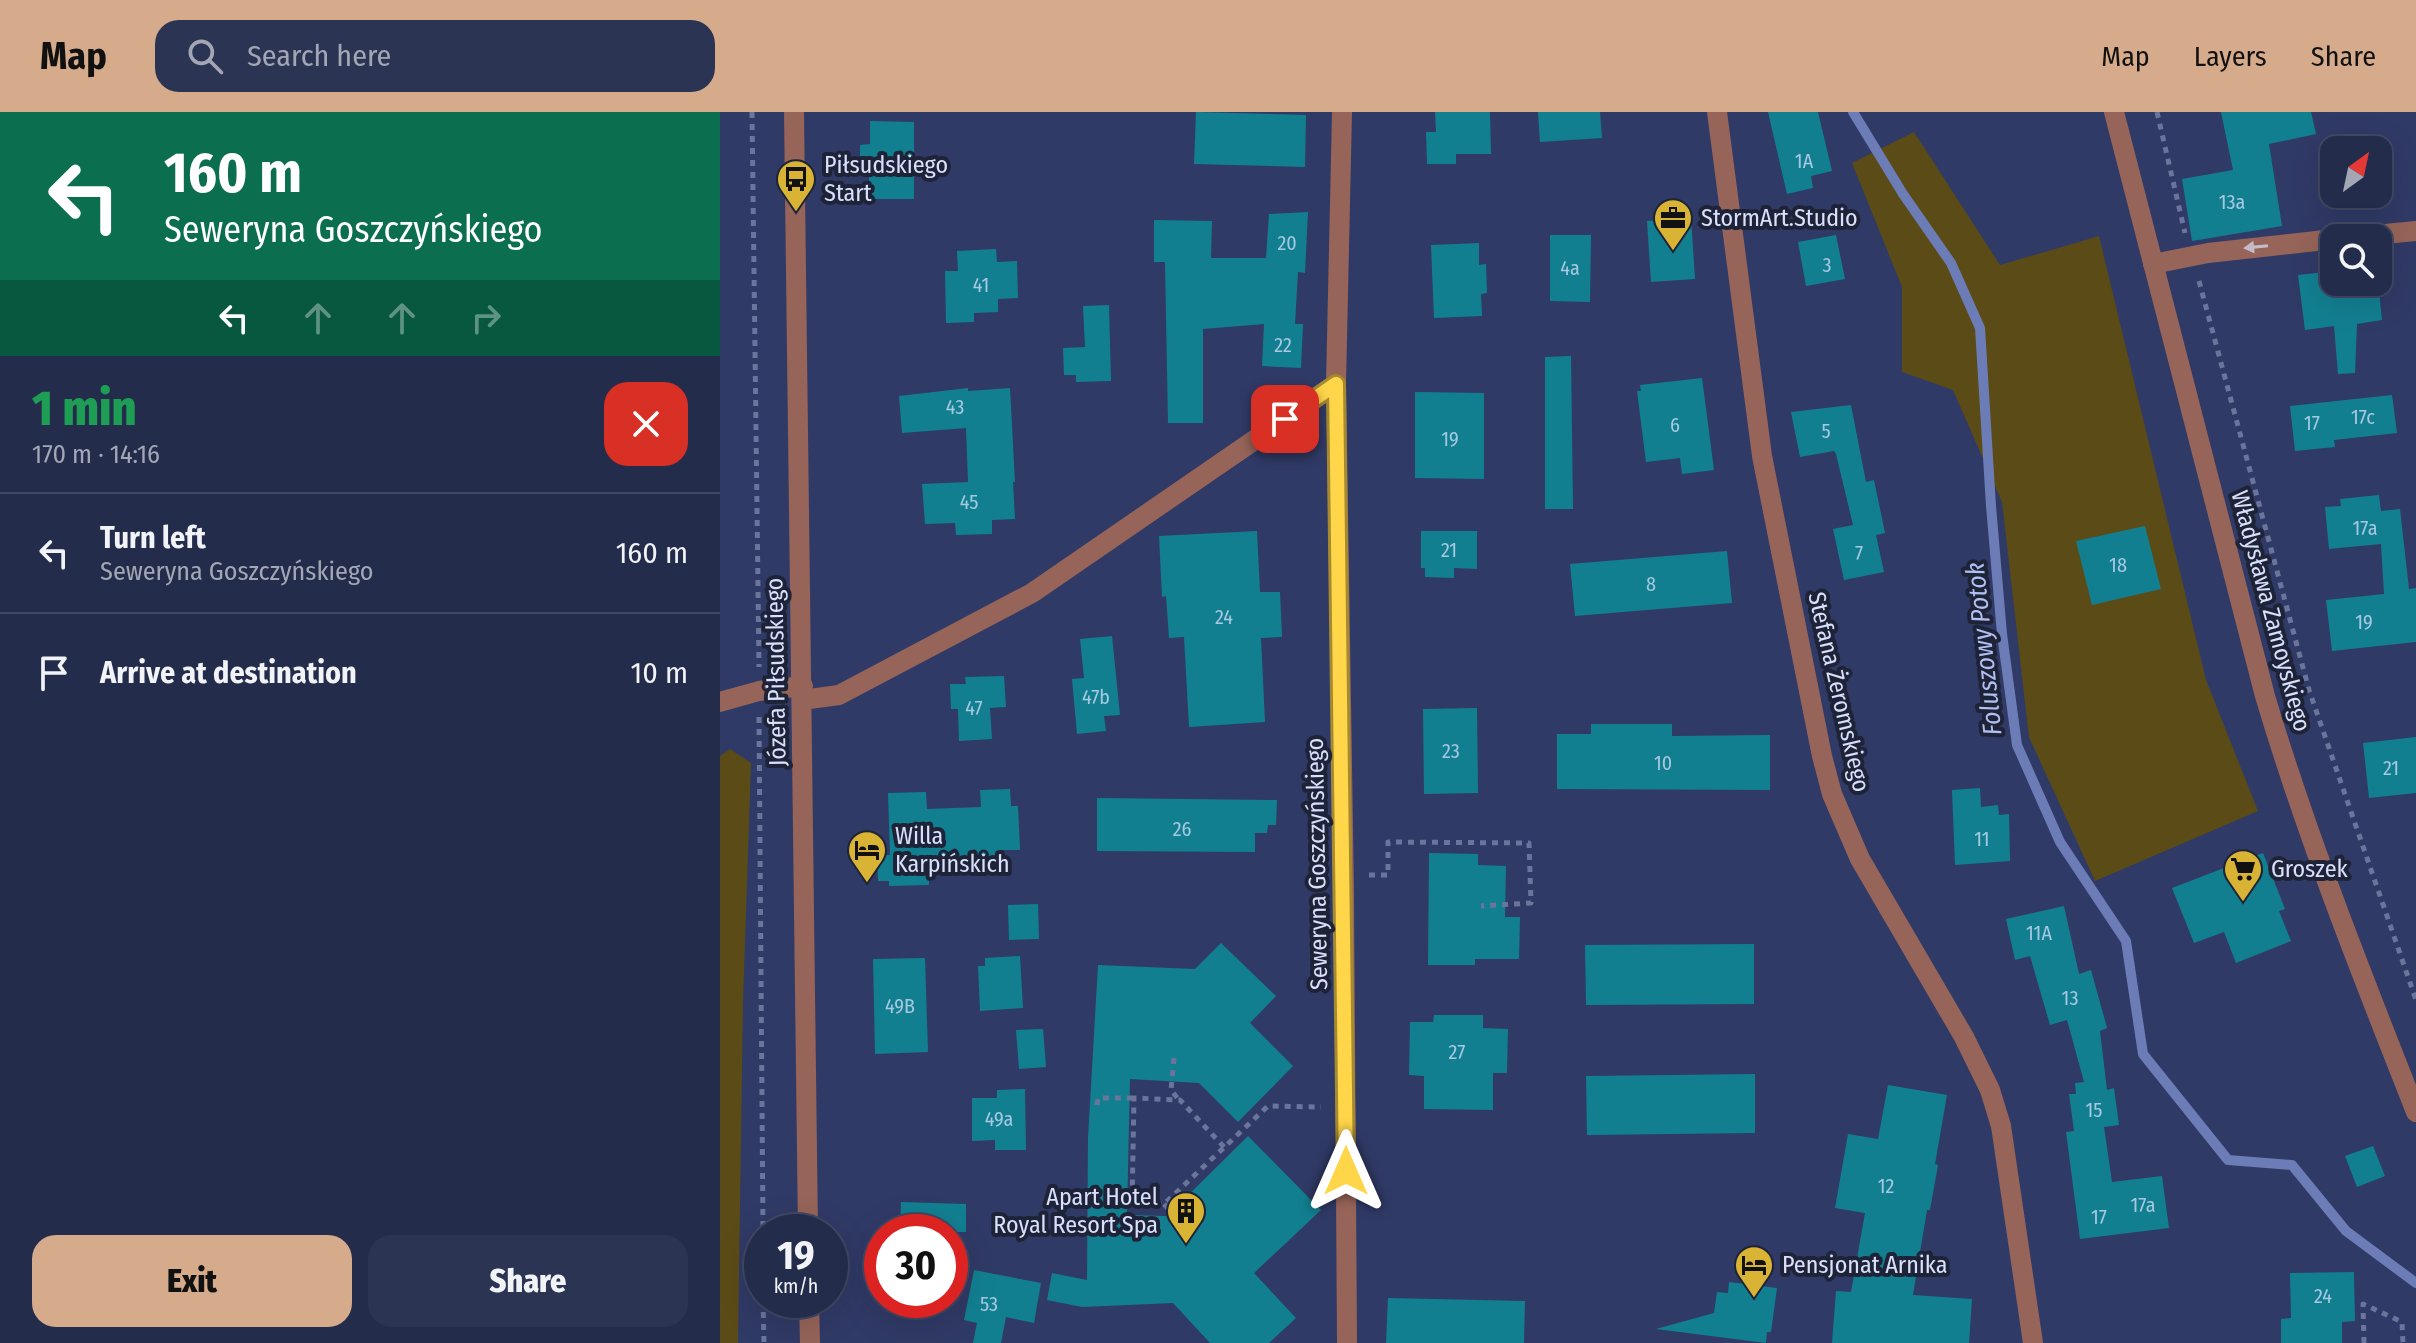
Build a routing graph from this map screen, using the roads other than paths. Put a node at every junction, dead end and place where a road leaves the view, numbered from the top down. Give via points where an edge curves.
1 (794, 112) edge
2 (1342, 112) edge
3 (1717, 112) edge
4 (2114, 112) edge
5 (2416, 231) edge
6 (2392, 233) edge
7 (2320, 241) edge
8 (2153, 264) junction
9 (1336, 384) junction
10 (802, 693) junction
11 (720, 702) edge
12 (2416, 1112) edge
13 (808, 1214) edge
14 (809, 1318) edge
15 (810, 1343) edge
16 (1347, 1343) edge
17 (2033, 1343) edge

1 - 10 street, Józefa Piłsudskiego
2 - 9 street, Seweryna Goszczyńskiego
3 - 17 street, Stefana Żeromskiego via 1762,456 1822,756 1842,820 1870,879 1990,1090 2001,1126
4 - 8 street, Władysława Zamoyskiego
5 - 6 street
7 -> 8 street
8 - 12 street, Władysława Zamoyskiego via 2282,753
9 - 10 street via 1032,593 839,695
9 - 16 street, Seweryna Goszczyńskiego
10 - 11 street via 759,691
10 - 13 street, Józefa Piłsudskiego
14 - 15 street

